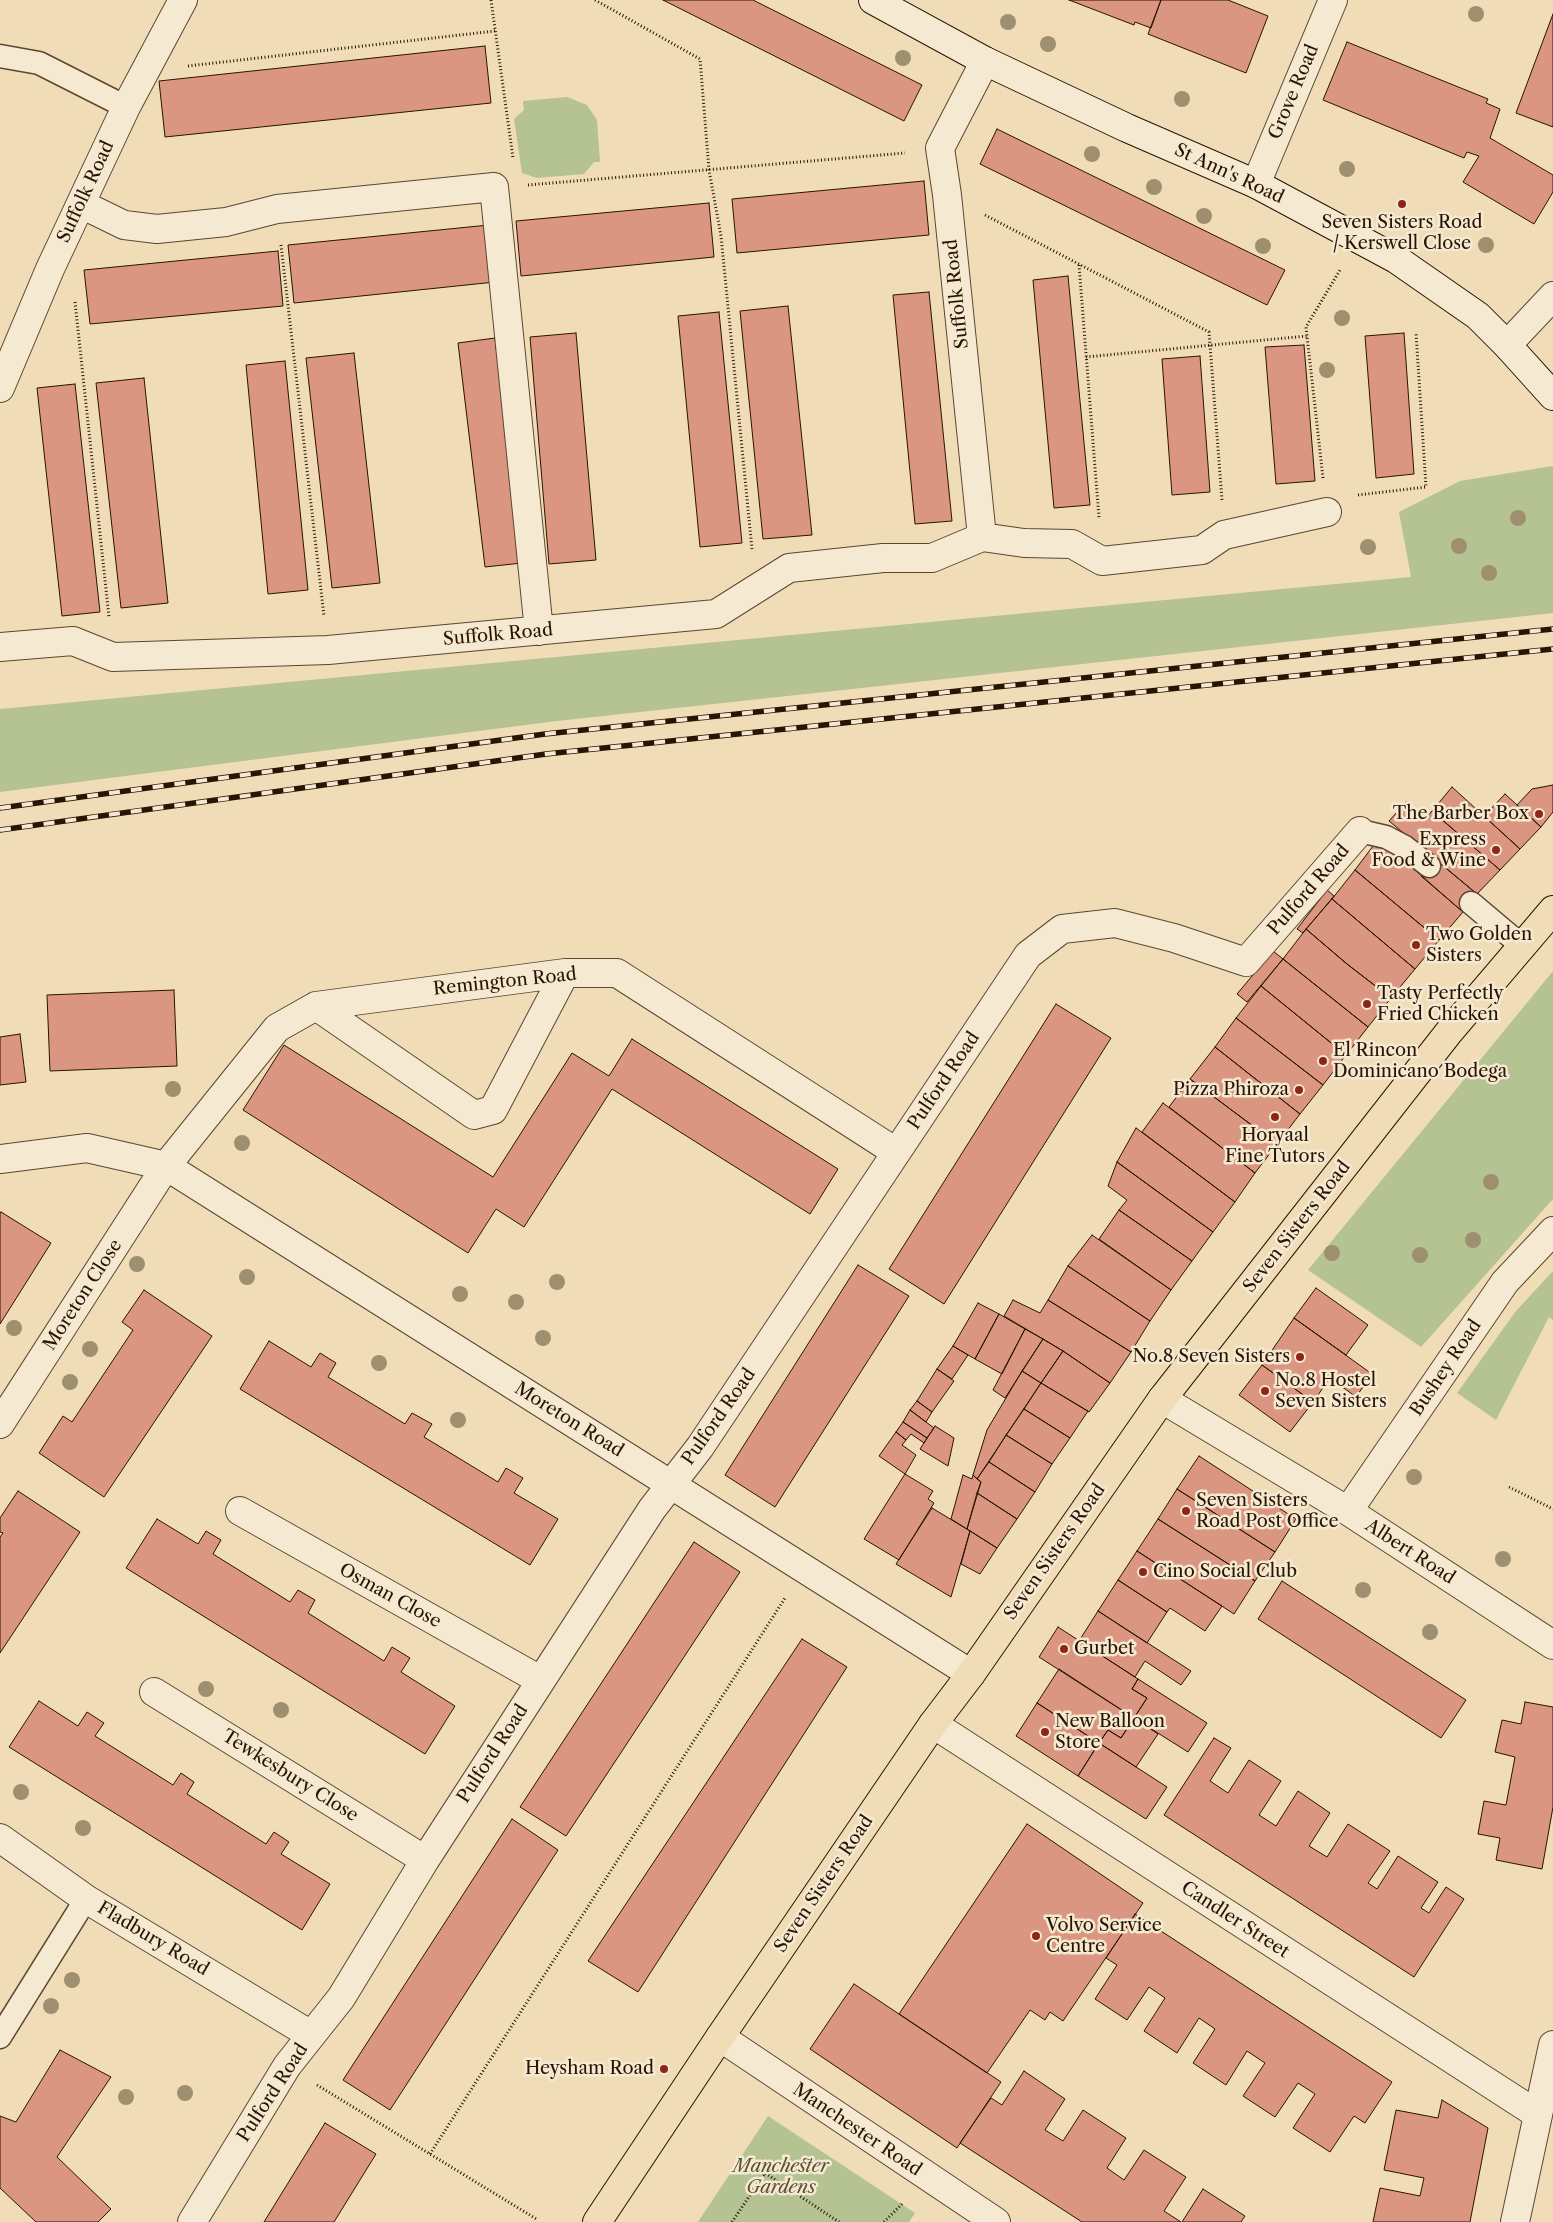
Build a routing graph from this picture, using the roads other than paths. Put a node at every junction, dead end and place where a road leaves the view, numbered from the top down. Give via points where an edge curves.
1 (183, 0) edge
2 (873, 0) edge
3 (1333, 0) edge
4 (0, 56) edge
5 (985, 61) junction
6 (126, 107) junction
7 (1256, 184) junction
8 (81, 204) junction
9 (1553, 296) edge
10 (1507, 345) junction
11 (0, 388) edge
12 (1553, 396) edge
13 (1326, 506) road end
14 (982, 537) junction
15 (539, 631) junction
16 (0, 647) edge
17 (1360, 832) joint
18 (1428, 866) dead end
19 (1471, 903) dead end
20 (1553, 910) edge
21 (1522, 946) junction
22 (565, 973) junction
23 (316, 1006) junction
24 (896, 1152) junction
25 (0, 1159) edge
26 (166, 1166) junction
27 (1553, 1231) edge
28 (1162, 1399) junction
29 (0, 1424) edge
30 (671, 1485) junction
31 (240, 1511) dead end
32 (1348, 1511) junction
33 (1553, 1645) edge
34 (971, 1674) junction
35 (540, 1680) junction
36 (154, 1692) dead end
37 (933, 1724) junction
38 (0, 1838) edge
39 (425, 1860) junction
40 (86, 1898) junction
41 (310, 2035) junction
42 (0, 2037) edge
43 (720, 2037) junction
44 (1553, 2045) edge
45 (1538, 2114) junction
46 (192, 2222) edge
47 (597, 2222) edge
48 (996, 2222) edge
49 (1515, 2222) edge

1 - 6 street, Suffolk Road
2 - 5 street, St Ann's Road
3 - 7 street, Grove Road
4 - 6 lane via 39,63
5 - 7 street, St Ann's Road
5 - 14 street, Suffolk Road via 940,148
6 - 8 street, Suffolk Road
7 - 10 street, St Ann's Road via 1396,259 1478,316
8 - 11 street, Suffolk Road
8 - 15 street via 124,225 157,229 226,222 277,209 505,186
9 - 10 street
10 - 12 street, St Ann's Road
13 - 14 street via 1224,535 1202,550 1102,561 1072,544 1024,543
14 - 15 street, Suffolk Road via 932,558 883,558 789,568 716,614
15 - 16 street, Suffolk Road via 328,650 113,657 73,641
17 - 18 lane via 1386,837 1405,847
17 - 24 street, Pulford Road via 1246,962 1115,923 1062,929 1028,955
19 - 21 lane
20 - 21 highway, Seven Sisters Road
21 - 28 highway, Seven Sisters Road via 1449,1032
22 - 23 street, Remington Road
22 - 23 street via 493,1110 474,1115
22 - 24 street, Remington Road via 617,974
23 - 26 street, Remington Road via 277,1028
24 - 30 street, Pulford Road
25 - 26 street, Moreton Road via 87,1148
26 - 29 street, Moreton Close
26 - 30 street, Moreton Road
27 - 32 street, Bushey Road via 1504,1282
28 - 32 street, Albert Road
28 - 34 highway, Seven Sisters Road
30 - 34 street, Moreton Road
30 - 35 street, Pulford Road
31 - 35 street, Osman Close
32 - 33 street, Albert Road
34 - 37 highway, Seven Sisters Road
35 - 39 street, Pulford Road
36 - 39 street, Tewkesbury Close
37 - 43 highway, Seven Sisters Road
37 - 45 street, Candler Street
38 - 40 street, Fladbury Road
39 - 41 street, Pulford Road via 341,1998
40 - 41 street, Fladbury Road
40 - 42 lane
41 - 46 street, Pulford Road via 287,2066
43 - 47 highway, Seven Sisters Road
43 - 48 street, Manchester Road
44 - 45 street
45 - 49 street

